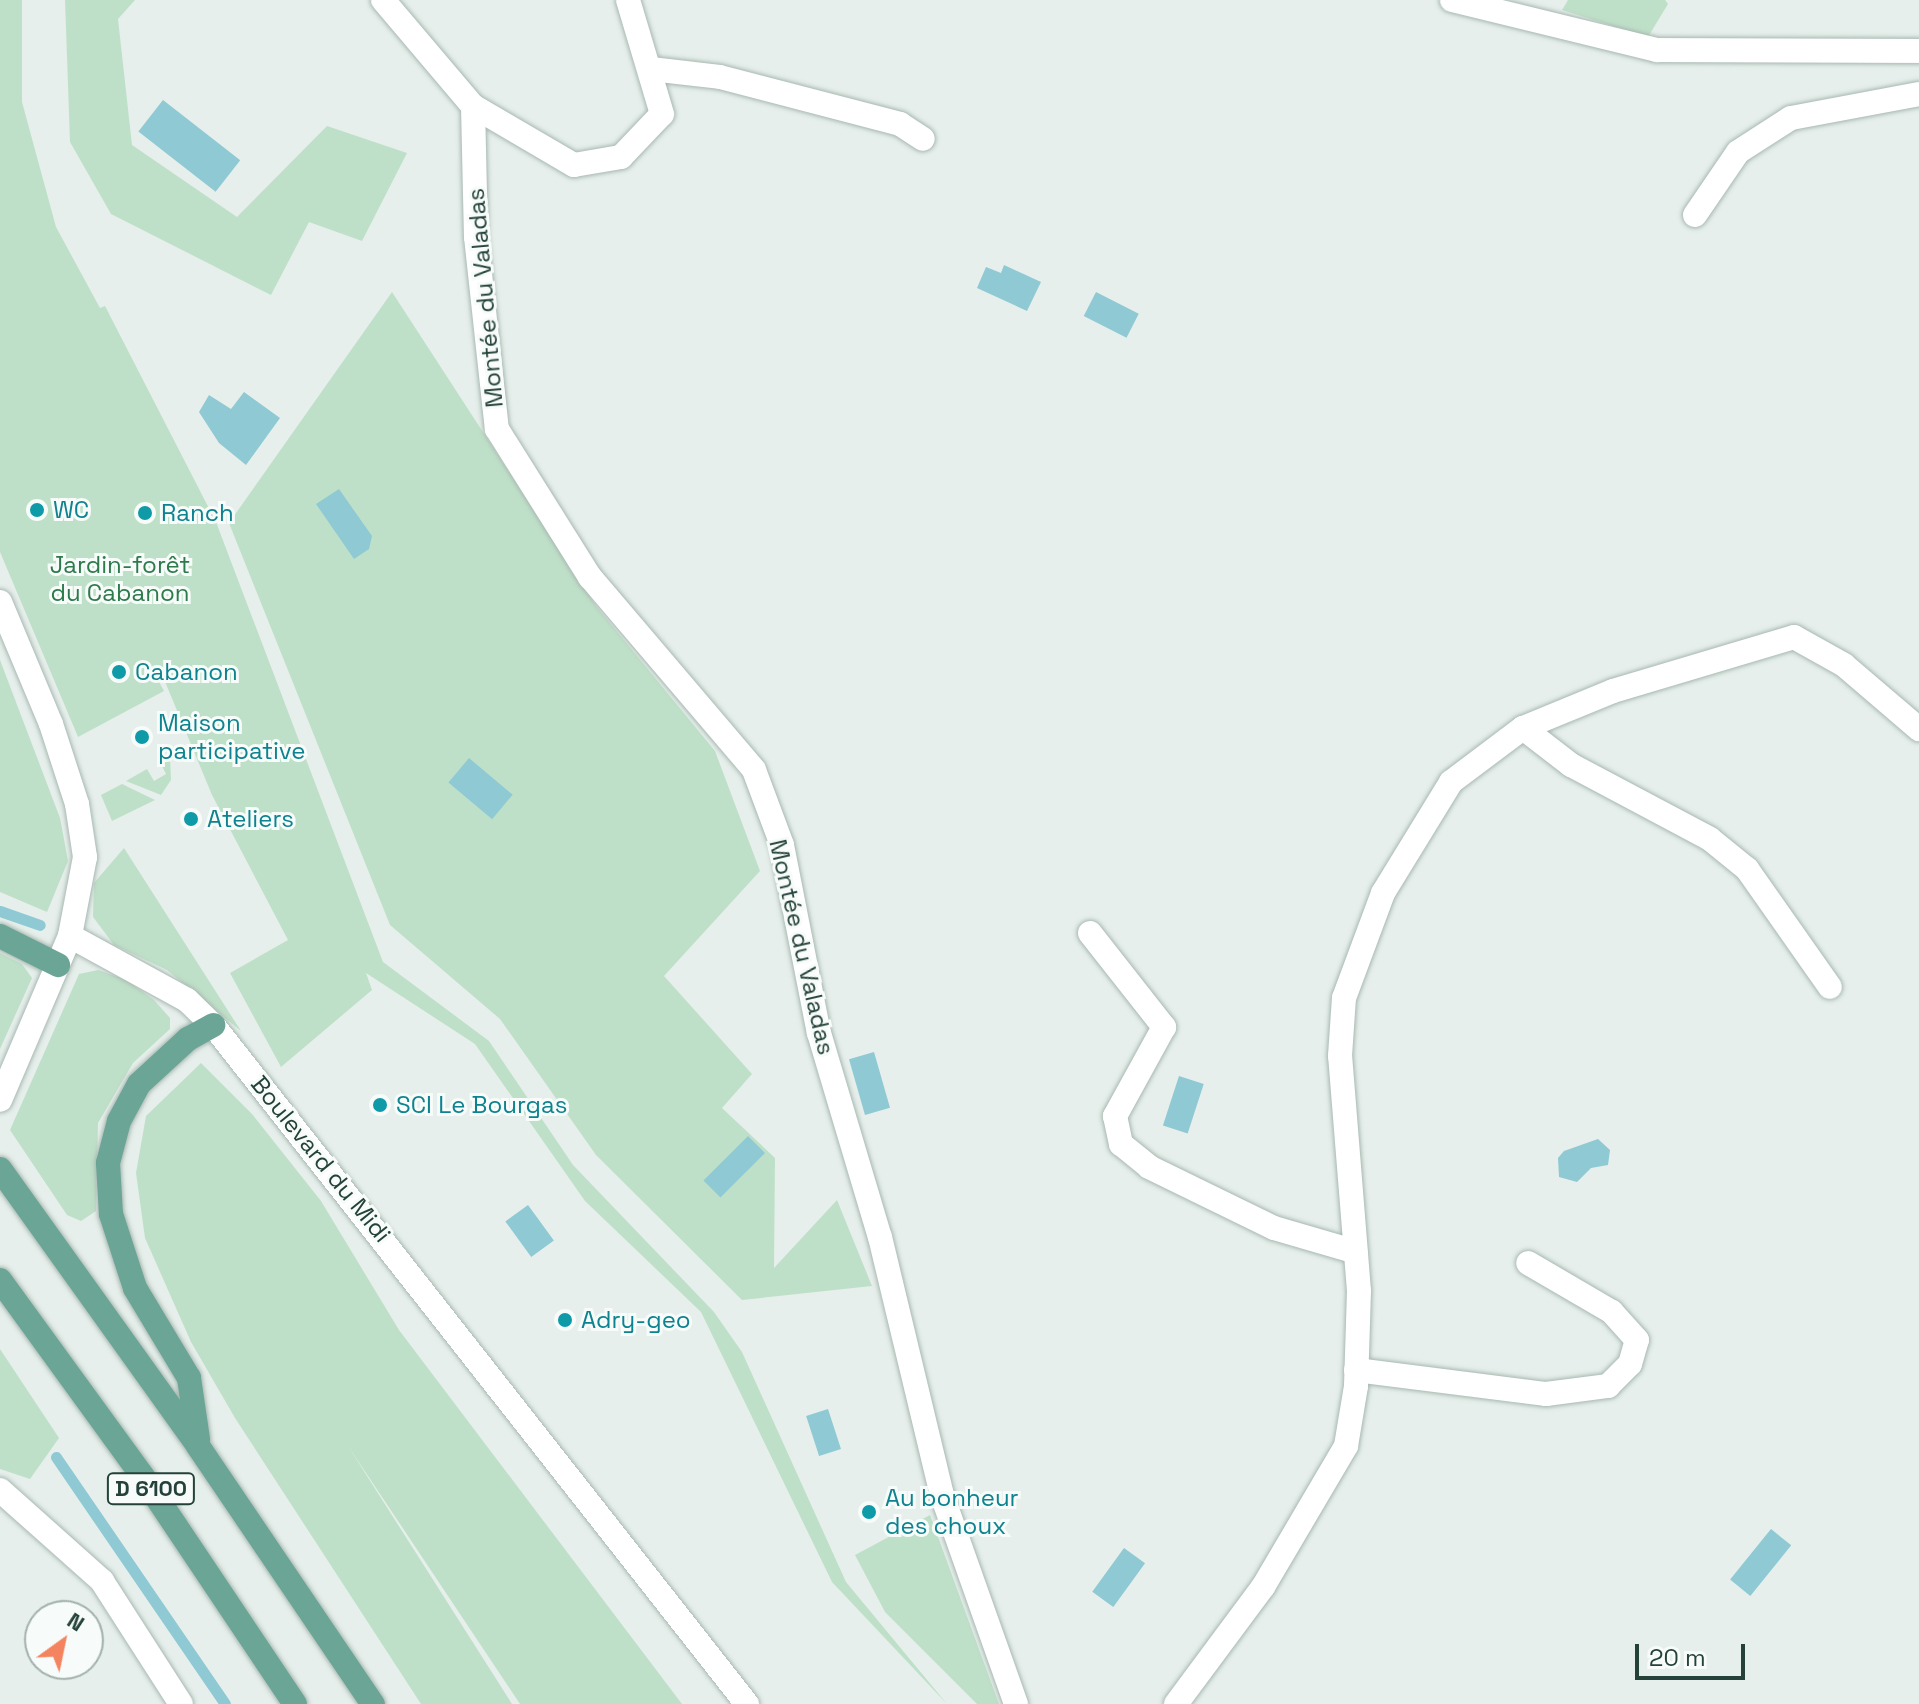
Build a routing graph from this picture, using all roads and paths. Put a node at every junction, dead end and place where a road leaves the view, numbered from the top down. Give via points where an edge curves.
1 (383, 0) edge
2 (628, 0) edge
3 (1452, 0) edge
4 (1919, 51) edge
5 (651, 69) junction
6 (1919, 94) edge
7 (473, 106) junction
8 (923, 139) dead end
9 (1695, 215) dead end
10 (0, 602) edge
11 (1523, 728) junction
12 (1919, 729) edge
13 (1090, 933) dead end
14 (0, 936) edge
15 (70, 936) junction
16 (58, 965) junction
17 (1830, 987) dead end
18 (213, 1025) junction
19 (0, 1100) edge
20 (0, 1169) edge
21 (1356, 1252) junction
22 (1528, 1263) dead end
23 (0, 1280) edge
24 (1356, 1370) junction
25 (198, 1446) junction
26 (0, 1490) edge
27 (181, 1704) edge
28 (295, 1704) edge
29 (373, 1704) edge
30 (747, 1704) edge
31 (1016, 1704) edge
32 (1176, 1704) edge

1 - 7 street
2 - 5 street
3 - 4 street via 1657,50
5 - 7 street via 662,114 621,157 574,165
5 - 8 street via 735,81 900,124
6 - 9 street via 1791,118 1738,152
7 - 31 street, Montée du Valadas via 476,237 497,429 590,577 754,770 782,845 819,1033 880,1237 942,1495
10 - 15 street via 51,724 77,804 85,857
11 - 12 street via 1613,691 1794,637 1844,665
11 - 17 street via 1571,765 1710,839 1747,869
11 - 21 street via 1451,782 1383,893 1344,998 1340,1056
13 - 21 street via 1164,1027 1115,1116 1121,1144 1149,1167 1274,1228
14 - 16 main road
15 - 16 street
15 - 18 street, Boulevard du Midi via 187,1000
16 - 19 street
18 - 25 main road via 188,1039 139,1084 119,1121 108,1163 111,1214 135,1288 189,1378
18 - 30 street, Boulevard du Midi
20 - 25 main road, D 6100
21 - 24 street
22 - 24 street via 1612,1312 1637,1340 1630,1364 1608,1386 1546,1394
23 - 28 main road, D 6100 via 143,1477
24 - 32 street via 1346,1446 1263,1587
25 - 29 main road, D 6100
26 - 27 street via 102,1581

